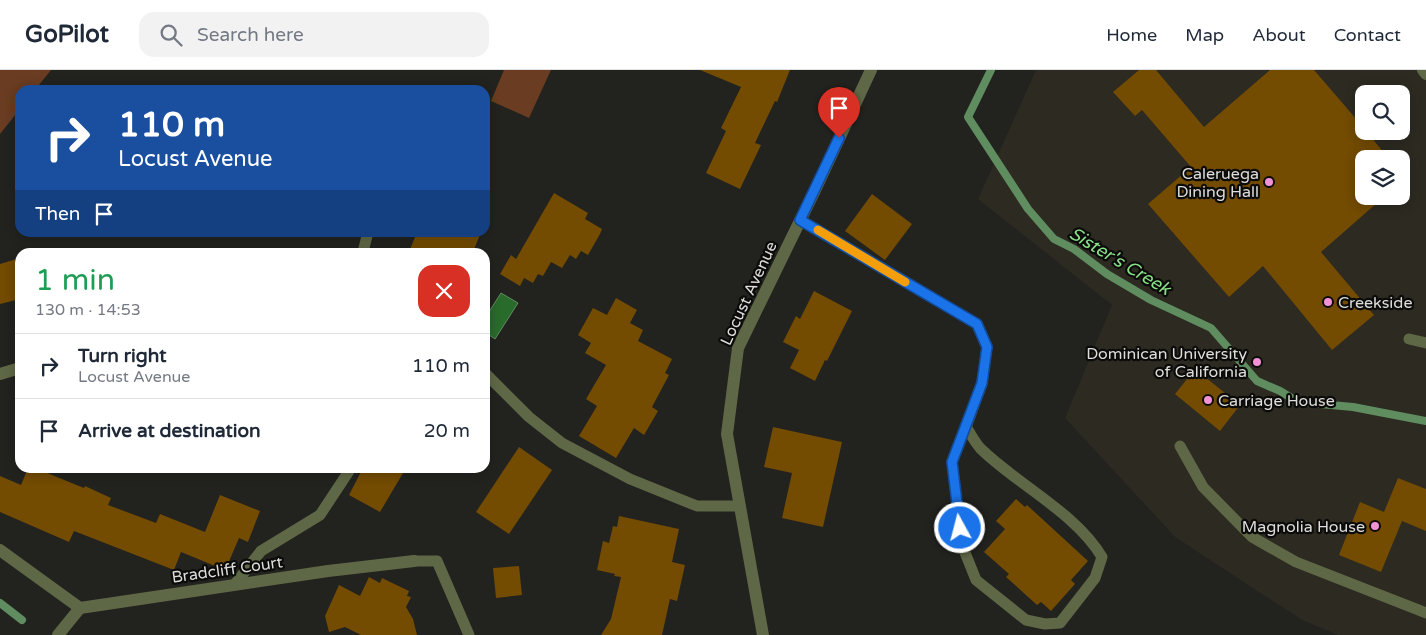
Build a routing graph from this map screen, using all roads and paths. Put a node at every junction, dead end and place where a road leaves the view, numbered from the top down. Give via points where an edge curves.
1 (871, 70) edge
2 (1423, 70) edge
3 (1426, 74) edge
4 (800, 220) junction
5 (1409, 338) dead end
6 (1426, 343) edge
7 (15, 370) edge
8 (0, 374) edge
9 (490, 378) edge
10 (966, 427) junction
11 (1180, 446) dead end
12 (348, 473) edge
13 (740, 506) junction
14 (0, 550) edge
15 (414, 561) joint
16 (236, 584) junction
17 (80, 608) junction
18 (1426, 613) edge
19 (58, 635) edge
20 (469, 635) edge
21 (763, 635) edge

1 - 4 street, Locust Avenue
2 - 3 street
4 - 10 lane via 977,324 987,347 982,383
4 - 13 street, Locust Avenue via 738,348 727,434
5 - 6 lane
7 - 8 street
9 - 13 lane via 529,417 562,443 630,478 697,506
10 - 10 lane via 980,448 1093,542 1102,557 1095,578 1060,623 1026,620 976,580 962,545 952,462
11 - 18 lane via 1203,487 1252,537 1296,562
12 - 16 lane via 320,515 261,551
13 - 21 street, Locust Avenue
14 - 17 street
15 - 16 street, Bradcliff Court
15 - 20 lane via 437,561
16 - 17 street, Bradcliff Court
17 - 19 street

